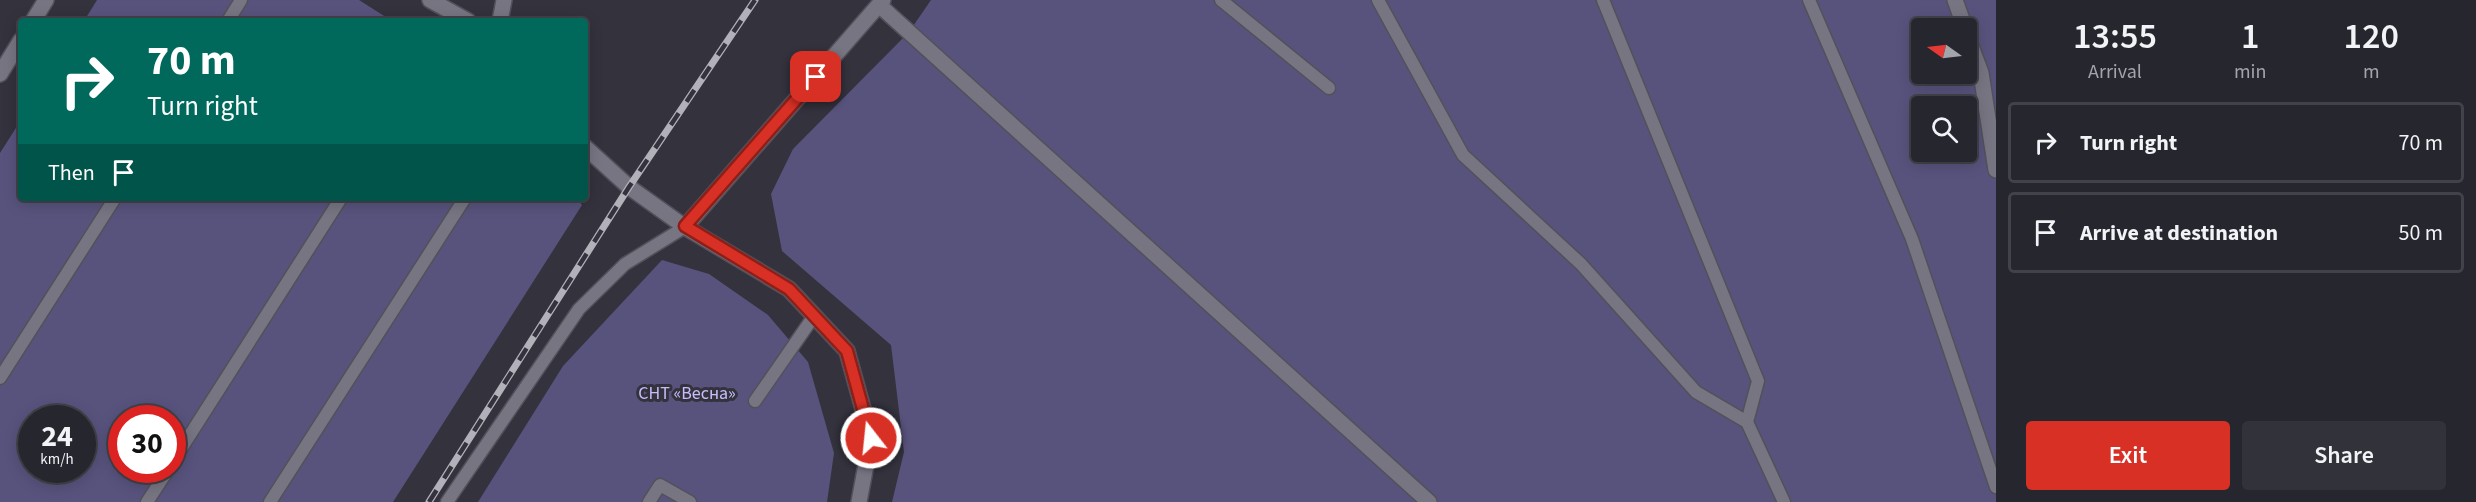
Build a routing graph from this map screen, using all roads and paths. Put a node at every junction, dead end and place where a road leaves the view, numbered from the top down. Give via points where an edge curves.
1 (46, 0) edge
2 (241, 0) edge
3 (430, 0) edge
4 (504, 0) edge
5 (1221, 0) edge
6 (1378, 0) edge
7 (1603, 0) edge
8 (1809, 0) edge
9 (1955, 0) edge
10 (881, 2) edge
11 (35, 18) edge
12 (230, 18) edge
13 (458, 18) edge
14 (501, 18) edge
15 (1961, 18) edge
16 (18, 45) edge
17 (1977, 62) edge
18 (0, 74) edge
19 (1329, 88) dead end
20 (588, 150) edge
21 (1996, 170) edge
22 (113, 201) edge
23 (339, 201) edge
24 (463, 201) edge
25 (685, 226) junction
26 (814, 316) junction
27 (0, 378) edge
28 (755, 401) dead end
29 (1747, 422) junction
30 (186, 441) edge
31 (159, 483) edge
32 (1996, 487) edge
33 (147, 502) edge
34 (270, 502) edge
35 (447, 502) edge
36 (649, 502) edge
37 (690, 502) edge
38 (859, 502) edge
39 (1429, 502) edge
40 (1784, 502) edge

1 - 11 street
2 - 12 lane
3 - 13 street
4 - 14 street
5 - 19 lane
6 - 29 lane via 1463,155 1581,264 1696,392
7 - 29 lane via 1758,381
8 - 32 lane via 1912,239
9 - 15 street
10 - 25 street
10 - 39 street
16 - 18 street
17 - 21 street
20 - 25 street via 628,187
22 - 27 lane
23 - 30 lane
24 - 34 lane
25 - 26 street via 789,289
25 - 35 lane via 625,264 579,309
26 - 28 lane
26 - 38 street via 847,351 871,438
29 - 40 lane
31 - 33 lane
36 - 37 lane via 660,485

